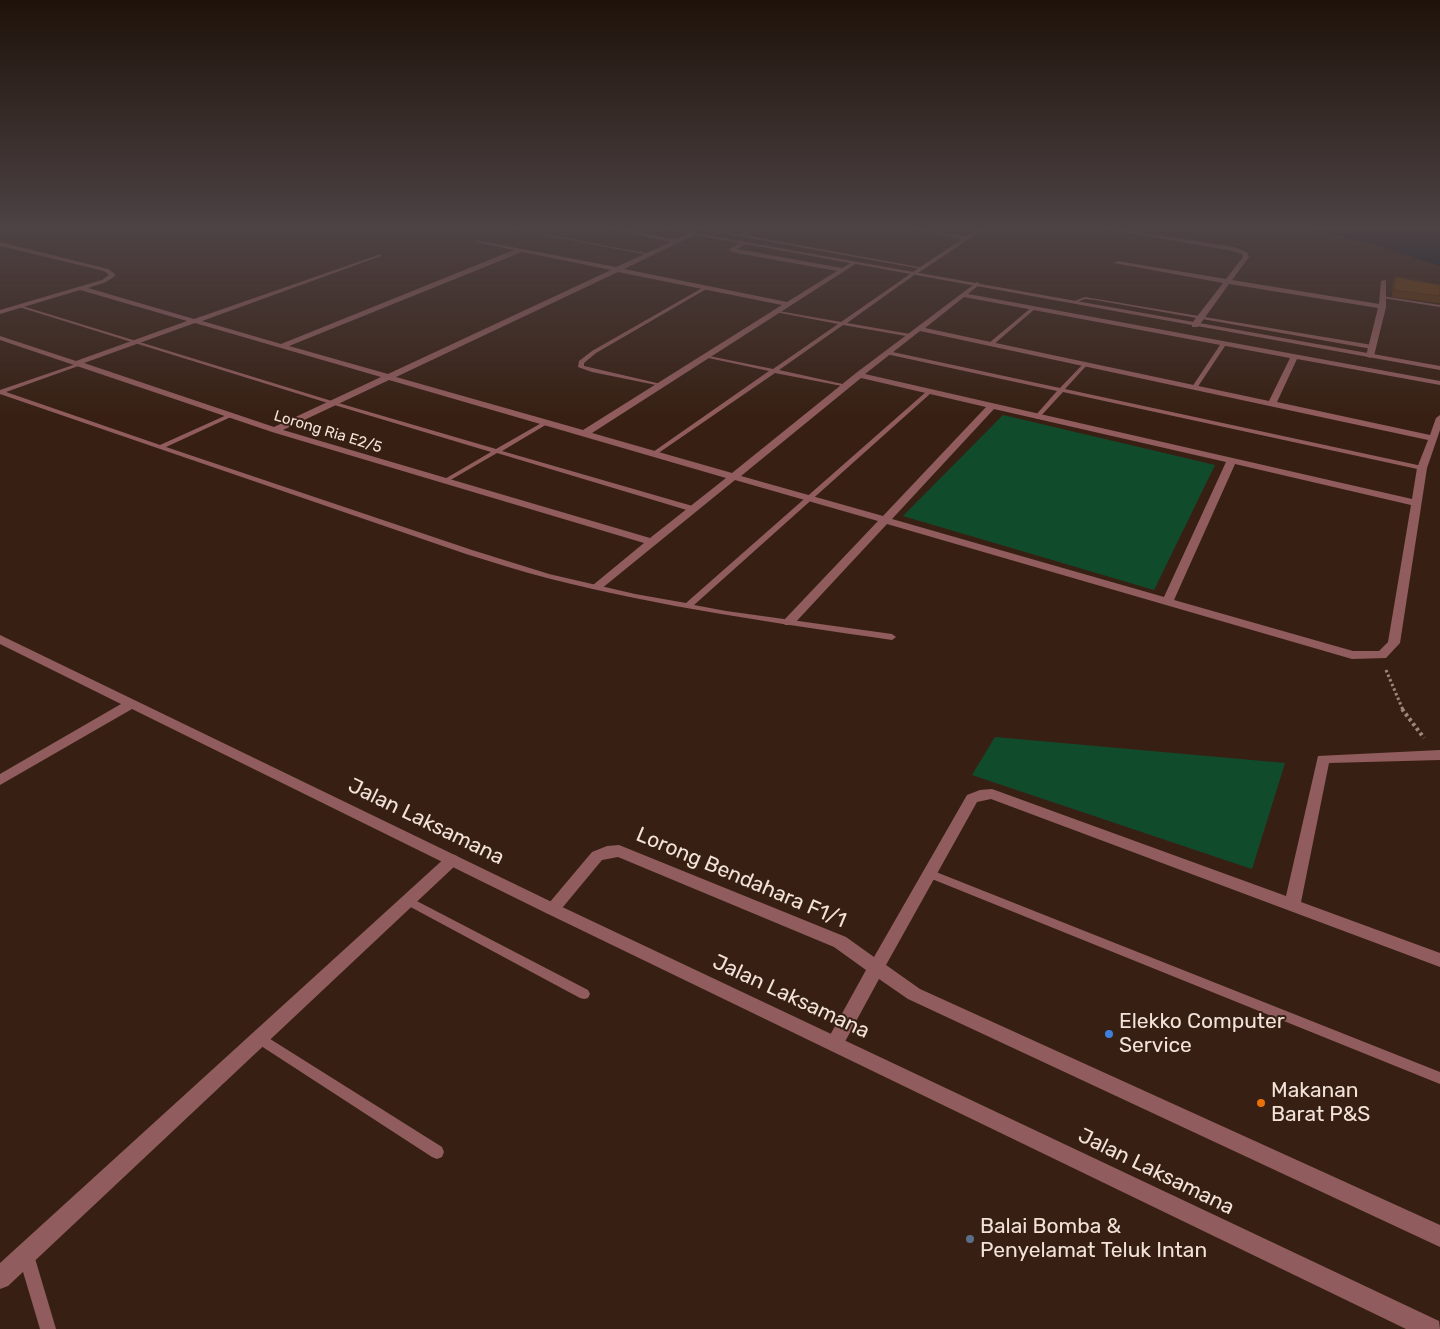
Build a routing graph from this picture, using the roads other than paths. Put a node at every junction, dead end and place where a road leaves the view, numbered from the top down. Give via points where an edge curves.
1 (70, 291) edge
2 (90, 291) edge
3 (278, 291) edge
4 (419, 291) edge
5 (569, 291) edge
6 (701, 291) edge
7 (721, 291) edge
8 (807, 291) edge
9 (889, 291) edge
10 (968, 291) edge
11 (1015, 291) edge
12 (1221, 291) edge
13 (1284, 291) edge
14 (1383, 291) edge
15 (963, 295) junction
16 (1383, 297) junction
17 (1074, 302) junction
18 (786, 304) junction
19 (21, 306) junction
20 (1440, 306) edge
21 (1382, 307) junction
22 (1034, 308) junction
23 (775, 311) junction
24 (0, 312) edge
25 (1199, 318) junction
26 (194, 321) junction
27 (842, 324) junction
28 (1195, 324) junction
29 (920, 329) junction
30 (910, 336) junction
31 (0, 338) edge
32 (136, 342) junction
33 (1224, 343) junction
34 (991, 344) junction
35 (282, 346) junction
36 (1372, 347) junction
37 (888, 352) junction
38 (706, 356) junction
39 (1295, 356) junction
40 (1370, 356) junction
41 (79, 364) junction
42 (1085, 364) junction
43 (1427, 366) junction
44 (1440, 368) edge
45 (774, 370) junction
46 (859, 375) junction
47 (387, 377) junction
48 (1425, 379) junction
49 (1440, 383) edge
50 (659, 386) junction
51 (846, 386) junction
52 (1195, 387) junction
53 (1062, 390) junction
54 (1, 392) edge
55 (929, 392) junction
56 (333, 403) junction
57 (1272, 404) junction
58 (992, 406) junction
59 (231, 416) junction
60 (1037, 417) junction
61 (1440, 418) edge
62 (547, 422) junction
63 (275, 430) junction
64 (585, 433) junction
65 (1433, 438) junction
66 (160, 448) junction
67 (496, 451) junction
68 (655, 453) junction
69 (1231, 462) junction
70 (1422, 468) junction
71 (735, 476) junction
72 (445, 481) junction
73 (812, 498) junction
74 (1416, 503) junction
75 (693, 509) junction
76 (883, 520) junction
77 (651, 542) junction
78 (597, 587) junction
79 (1168, 602) junction
80 (688, 606) junction
81 (789, 622) junction
82 (892, 636) dead end
83 (0, 639) edge
84 (132, 703) junction
85 (1438, 755) edge
86 (0, 780) edge
87 (452, 860) junction
88 (931, 874) junction
89 (409, 900) junction
90 (1292, 906) junction
91 (552, 908) junction
92 (1440, 960) edge
93 (875, 967) junction
94 (584, 994) dead end
95 (259, 1038) junction
96 (835, 1042) junction
97 (1440, 1078) edge
98 (437, 1152) dead end
99 (1440, 1236) edge
100 (26, 1254) junction
101 (0, 1278) edge
102 (48, 1329) edge
103 (1431, 1329) edge

1 - 19 street
2 - 26 street
3 - 26 street
4 - 35 street
5 - 47 street
6 - 50 lane via 581,362 581,367
7 - 18 street
8 - 18 street
9 - 27 lane
10 - 15 street
11 - 17 street
12 - 25 street
13 - 21 street
14 - 16 street
15 - 22 street
15 - 29 street
16 - 20 lane
16 - 21 street
17 - 25 lane via 1090,299
17 - 28 street
18 - 23 street
19 - 24 street
19 - 32 lane
21 - 36 street
22 - 33 street
22 - 34 lane
23 - 27 lane
23 - 38 street
25 - 28 street
25 - 36 lane
26 - 32 street
26 - 35 street
27 - 30 lane
27 - 45 lane
28 - 40 street
29 - 30 street
29 - 34 street
30 - 37 street
31 - 41 street, Lorong Ria E2/5
32 - 41 street
32 - 56 lane
33 - 39 street
33 - 52 lane
34 - 42 street
35 - 47 street
36 - 40 street
37 - 46 street
37 - 53 lane
38 - 45 lane
38 - 50 street
39 - 48 street
39 - 57 street
40 - 43 street
41 - 54 lane
41 - 59 street, Lorong Ria E2/5
42 - 52 street
42 - 53 lane
43 - 44 street
43 - 48 street
45 - 51 lane
45 - 68 lane
46 - 51 street
46 - 55 street
47 - 56 street
47 - 62 street
48 - 49 street
50 - 64 street
51 - 71 street
52 - 57 street
53 - 60 lane
53 - 70 lane
54 - 66 lane
55 - 58 street
55 - 73 lane
56 - 63 street
56 - 67 lane
57 - 65 street
58 - 60 street
58 - 76 street
59 - 63 street, Lorong Ria E2/5
59 - 66 lane
60 - 69 street
61 - 65 street
62 - 64 street
62 - 67 lane
63 - 72 street, Lorong Ria E2/5
64 - 68 street
65 - 70 street
66 - 78 lane via 469,552 547,576
67 - 72 lane
67 - 75 lane
68 - 71 street
69 - 74 street
69 - 79 street
70 - 74 street
71 - 73 street
71 - 75 street
72 - 77 street, Lorong Ria E2/5
73 - 76 street
73 - 80 lane
74 - 79 street via 1394,643 1382,655 1352,655
75 - 77 street
76 - 79 street
76 - 81 street
77 - 78 street
78 - 80 lane
80 - 81 lane
81 - 82 lane
83 - 84 street, Jalan Laksamana
84 - 86 street
84 - 87 street, Jalan Laksamana
85 - 90 street via 1323,759
87 - 89 street
87 - 91 street, Jalan Laksamana
88 - 90 street via 972,799 992,794
88 - 93 street
88 - 97 lane
89 - 94 lane
89 - 95 street
90 - 92 street
91 - 93 street, Lorong Bendahara F1/1 via 597,856 619,851 840,942
91 - 96 street, Jalan Laksamana
93 - 96 street
93 - 99 street, Lorong Bendahara F1/1 via 914,994
95 - 98 lane
95 - 100 street
96 - 103 street, Jalan Laksamana
100 - 101 street
100 - 102 lane

